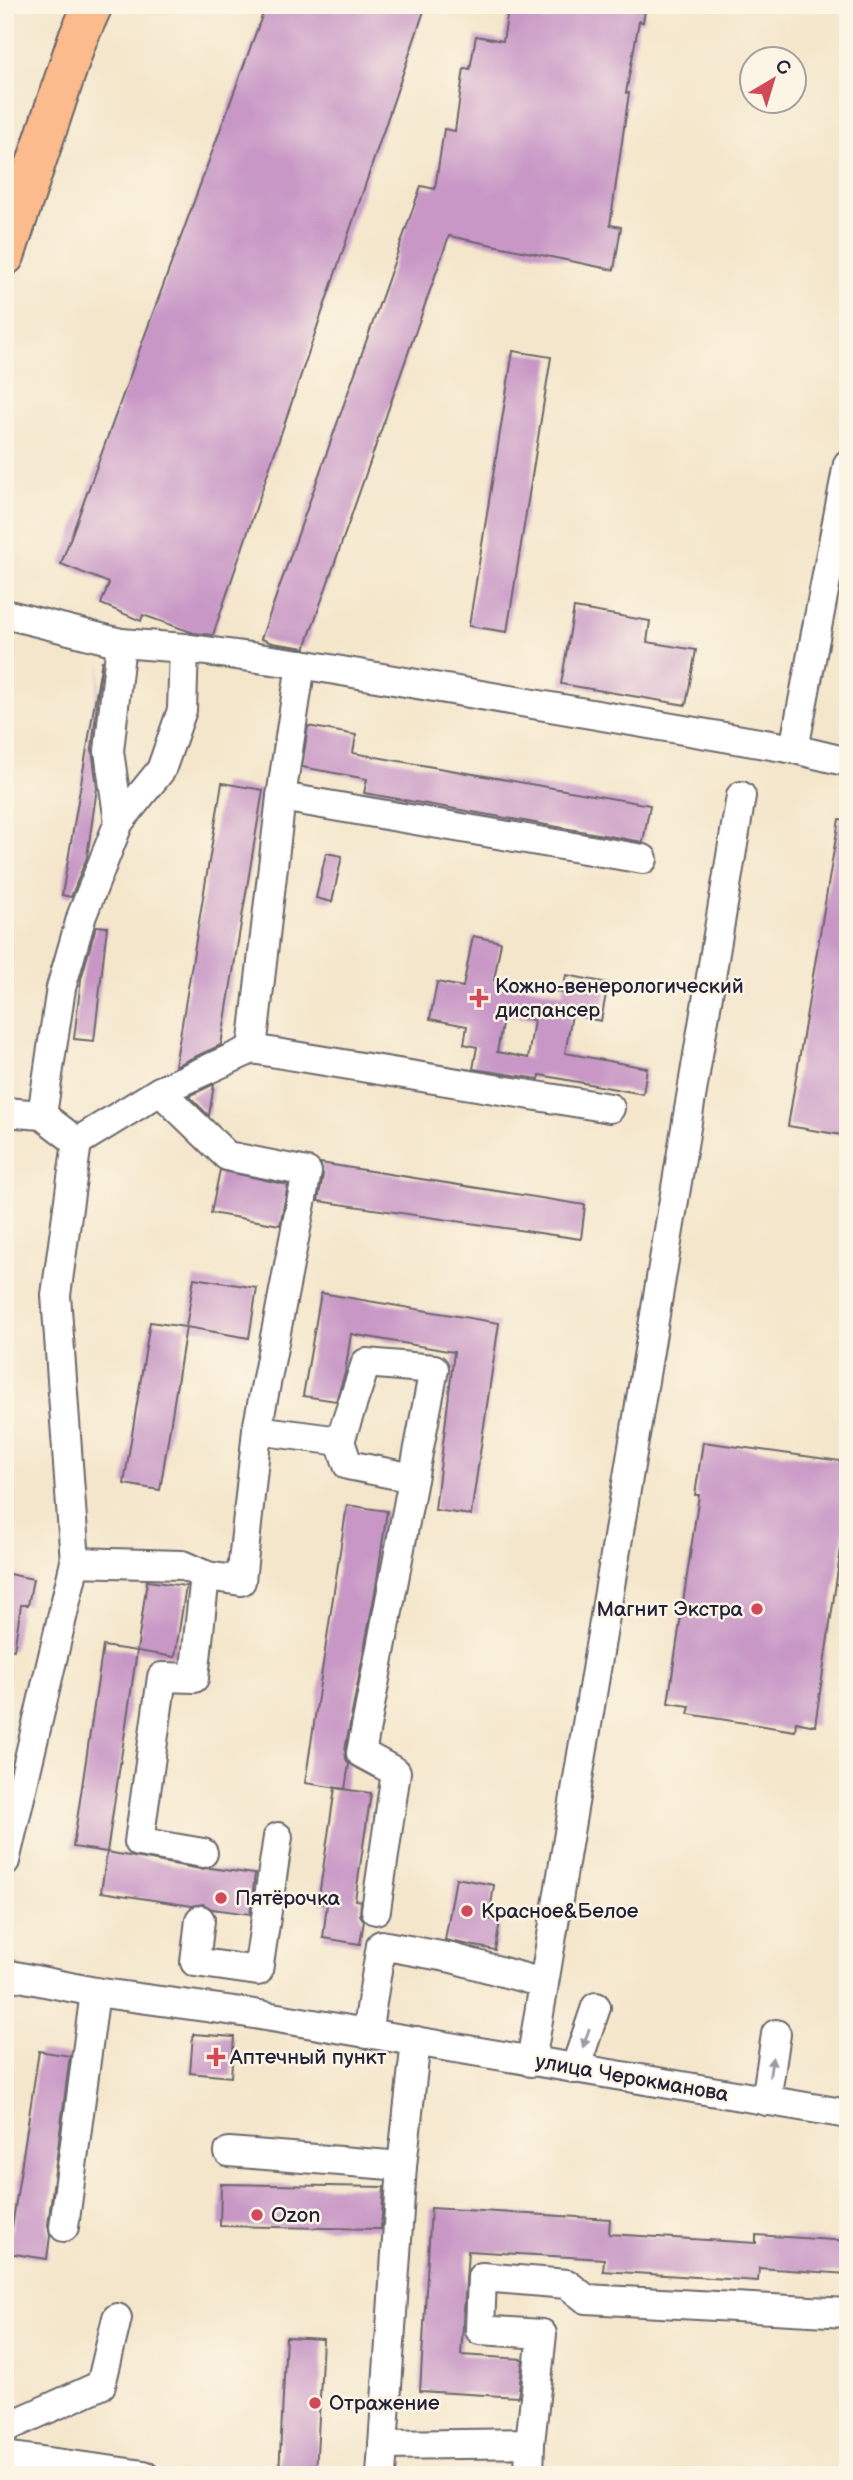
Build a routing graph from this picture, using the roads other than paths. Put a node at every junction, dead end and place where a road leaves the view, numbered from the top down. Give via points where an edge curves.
1 (93, 5) edge
2 (5, 256) edge
3 (848, 464) edge
4 (5, 614) edge
5 (121, 643) junction
6 (184, 648) junction
7 (301, 664) junction
8 (794, 749) junction
9 (848, 762) edge
10 (741, 796) dead end
11 (281, 797) junction
12 (119, 822) junction
13 (643, 859) dead end
14 (252, 1049) junction
15 (160, 1091) junction
16 (610, 1108) dead end
17 (5, 1112) edge
18 (41, 1115) junction
19 (77, 1142) junction
20 (257, 1430) junction
21 (340, 1441) junction
22 (413, 1478) junction
23 (75, 1562) junction
24 (205, 1575) junction
25 (278, 1837) dead end
26 (203, 1853) dead end
27 (5, 1860) edge
28 (376, 1910) dead end
29 (200, 1920) dead end
30 (258, 1971) junction
31 (5, 1974) edge
32 (543, 1983) junction
33 (95, 1992) junction
34 (596, 2007) dead end
35 (242, 2012) junction
36 (367, 2034) junction
37 (776, 2034) dead end
38 (416, 2041) junction
39 (531, 2062) junction
40 (575, 2069) junction
41 (766, 2101) junction
42 (848, 2114) edge
43 (229, 2152) dead end
44 (402, 2166) junction
45 (64, 2227) dead end
46 (848, 2313) edge
47 (117, 2318) dead end
48 (5, 2428) edge
49 (530, 2443) junction
50 (383, 2445) junction
51 (5, 2456) edge
52 (144, 2475) edge
53 (381, 2475) edge
54 (529, 2475) edge

1 - 2 highway via 77,40
3 - 8 street
4 - 5 street
5 - 6 street
5 - 12 street via 109,751
6 - 7 street
6 - 12 street via 182,710 161,769
7 - 8 street
7 - 11 street
8 - 9 street
10 - 32 street
11 - 13 street
11 - 14 street
12 - 18 street via 82,915 61,988
14 - 15 street
14 - 16 street
15 - 19 street
15 - 20 street via 228,1156 307,1172
17 - 18 street
18 - 19 street
19 - 23 street via 56,1295
20 - 21 street
20 - 24 street via 241,1581
21 - 22 street via 348,1465
21 - 22 street via 366,1363 434,1368
22 - 28 street via 361,1754 396,1772
23 - 24 street via 182,1565
23 - 27 street
24 - 26 street via 194,1678 162,1677 139,1842
25 - 30 street
29 - 30 street via 195,1962
30 - 35 street
31 - 33 street, улица Черокманова
32 - 36 street via 452,1958 381,1945
32 - 39 street
33 - 35 street, улица Черокманова
33 - 45 street
34 -> 40 street
35 - 36 street, улица Черокманова
36 - 38 street, улица Черокманова
41 -> 37 street
38 - 39 street, улица Черокманова
38 - 44 street
39 - 40 street, улица Черокманова
40 - 41 street, улица Черокманова
41 - 42 street, улица Черокманова
43 - 44 street
44 - 50 street
46 - 49 street via 586,2299 567,2284 482,2277 480,2330 542,2334
47 - 48 street via 102,2385
49 - 50 street
49 - 54 street
50 - 53 street
51 - 52 street

